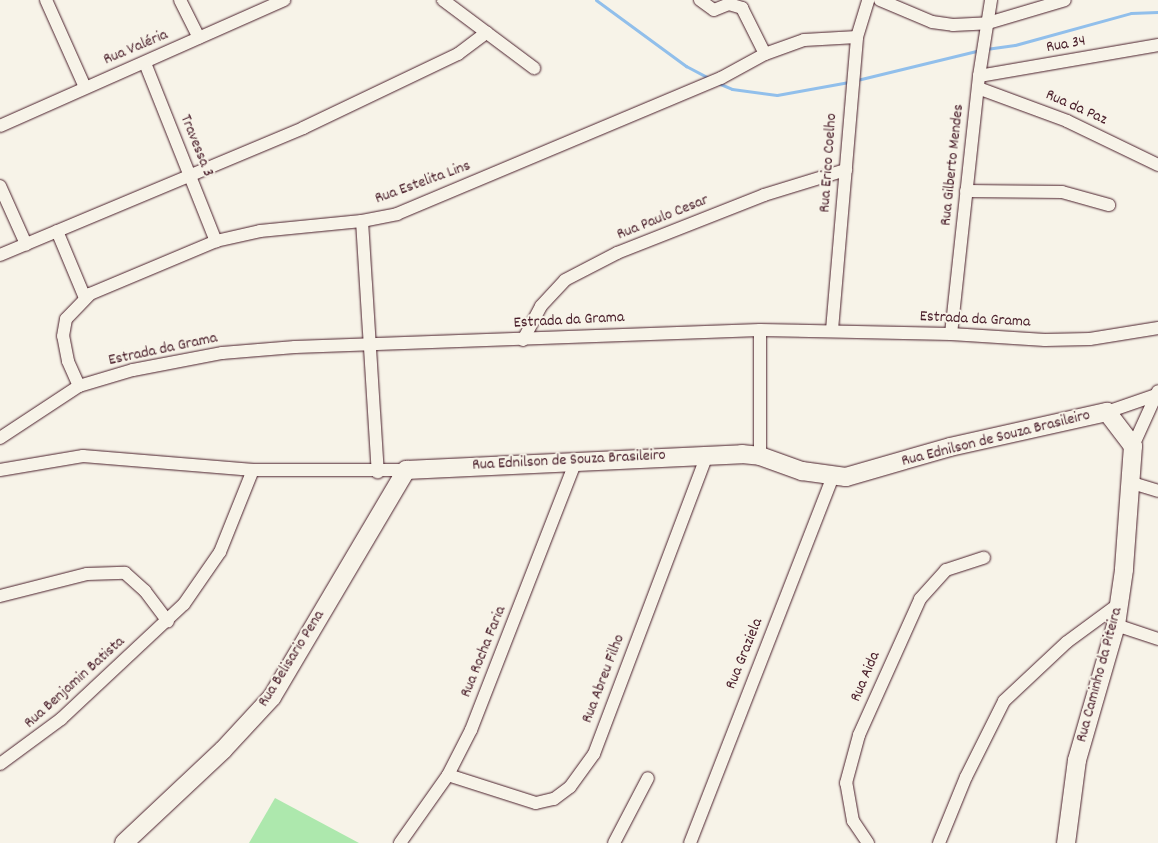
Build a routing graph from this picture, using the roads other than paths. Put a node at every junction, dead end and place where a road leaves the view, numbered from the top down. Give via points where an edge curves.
1 (46, 0) edge
2 (180, 0) edge
3 (284, 0) edge
4 (444, 0) edge
5 (700, 0) edge
6 (868, 0) edge
7 (880, 0) edge
8 (991, 0) edge
9 (1065, 0) edge
10 (988, 23) junction
11 (487, 32) junction
12 (857, 37) junction
13 (199, 38) junction
14 (1158, 45) edge
15 (765, 54) junction
16 (145, 63) junction
17 (534, 68) dead end
18 (979, 82) junction
19 (85, 87) junction
20 (0, 126) edge
21 (1158, 165) edge
22 (846, 170) junction
23 (190, 174) junction
24 (0, 186) edge
25 (966, 191) junction
26 (1109, 205) dead end
27 (362, 221) junction
28 (57, 231) junction
29 (216, 241) junction
30 (26, 244) junction
31 (0, 255) edge
32 (85, 298) junction
33 (1158, 328) edge
34 (760, 330) junction
35 (832, 330) junction
36 (951, 334) junction
37 (523, 340) junction
38 (370, 345) junction
39 (79, 386) junction
40 (1157, 393) edge
41 (1107, 412) junction
42 (0, 438) edge
43 (1133, 446) junction
44 (707, 455) junction
45 (760, 456) junction
46 (576, 462) junction
47 (0, 470) edge
48 (253, 470) junction
49 (406, 470) junction
50 (378, 472) junction
51 (833, 477) junction
52 (1129, 482) junction
53 (1158, 491) edge
54 (984, 558) dead end
55 (0, 596) edge
56 (1120, 603) junction
57 (168, 621) junction
58 (1116, 625) junction
59 (1158, 639) edge
60 (0, 764) edge
61 (448, 775) junction
62 (648, 778) dead end
63 (124, 843) edge
64 (400, 843) edge
65 (614, 843) edge
66 (690, 843) edge
67 (868, 843) edge
68 (939, 843) edge
69 (1066, 843) edge

1 - 19 street
2 - 13 street
3 - 13 street, Rua Valéria
4 - 11 street
5 - 15 street via 714,10 729,4 742,8
6 - 12 street, Rua Erico Coelho
7 - 10 street via 932,22 953,25
8 - 10 street, Rua Gilberto Mendes
9 - 10 street
10 - 18 street, Rua Gilberto Mendes
11 - 17 street
11 - 23 street via 458,54 320,120
12 - 15 street, Rua Estelita Lins via 804,40
12 - 22 street, Rua Erico Coelho
13 - 16 street, Rua Valéria
14 - 18 street, Rua 34
15 - 27 street, Rua Estelita Lins via 721,78 422,204
16 - 19 street, Rua Valéria
16 - 23 street, Travessa 3
18 - 21 street, Rua da Paz
18 - 25 street, Rua Gilberto Mendes
19 - 20 street, Rua Valéria
22 - 35 street, Rua Erico Coelho
22 - 37 street, Rua Paulo Cesar via 764,195 617,253 564,280 540,306
23 - 28 street
23 - 29 street, Travessa 3
24 - 30 street
25 - 26 street via 1062,192
25 - 36 street, Rua Gilberto Mendes
27 - 29 street, Rua Estelita Lins via 294,226
27 - 38 street
28 - 30 street
28 - 32 street
29 - 32 street, Rua Estelita Lins
30 - 31 street
32 - 39 street, Rua Estelita Lins via 66,319 62,336
33 - 36 street, Estrada da Grama via 1090,339 1045,340
34 - 35 street, Estrada da Grama
34 - 37 street, Estrada da Grama
34 - 45 street
35 - 36 street, Estrada da Grama
37 - 38 street, Estrada da Grama
38 - 39 street, Estrada da Grama via 222,353 133,370
38 - 50 street
39 - 42 street, Estrada da Grama
40 - 41 street, Rua Caminho da Piteira
40 - 43 street, Rua Caminho da Piteira
41 - 43 street, Rua Ednilson de Souza Brasileiro
41 - 51 street, Rua Ednilson de Souza Brasileiro via 950,447 864,474
43 - 52 street, Rua Caminho da Piteira
44 - 45 street, Rua Ednilson de Souza Brasileiro
44 - 46 street, Rua Ednilson de Souza Brasileiro
44 - 61 street, Rua Abreu Filho via 594,754 570,788 554,799 536,803
45 - 51 street, Rua Ednilson de Souza Brasileiro via 802,471
46 - 49 street, Rua Ednilson de Souza Brasileiro
46 - 61 street, Rua Rocha Faria via 471,730
47 - 48 street, Rua Ednilson de Souza Brasileiro via 83,456
48 - 50 street, Rua Ednilson de Souza Brasileiro
48 - 57 street, Rua Benjamin Batista via 220,552 201,582
49 - 50 street, Rua Ednilson de Souza Brasileiro
49 - 63 street, Rua Belisario Pena via 272,697 224,750
51 - 66 street, Rua Graziela
52 - 53 street
52 - 56 street, Rua Caminho da Piteira
54 - 67 street, Rua Aida via 946,570 920,599 859,735 846,782 853,821
55 - 57 street via 87,574 125,573 145,590
56 - 58 street, Rua Caminho da Piteira
56 - 68 street via 1067,642 1004,701 966,777
57 - 60 street, Rua Benjamin Batista via 61,719
58 - 59 street
58 - 69 street, Rua Caminho da Piteira via 1077,760
61 - 64 street, Rua Rocha Faria
62 - 65 street

